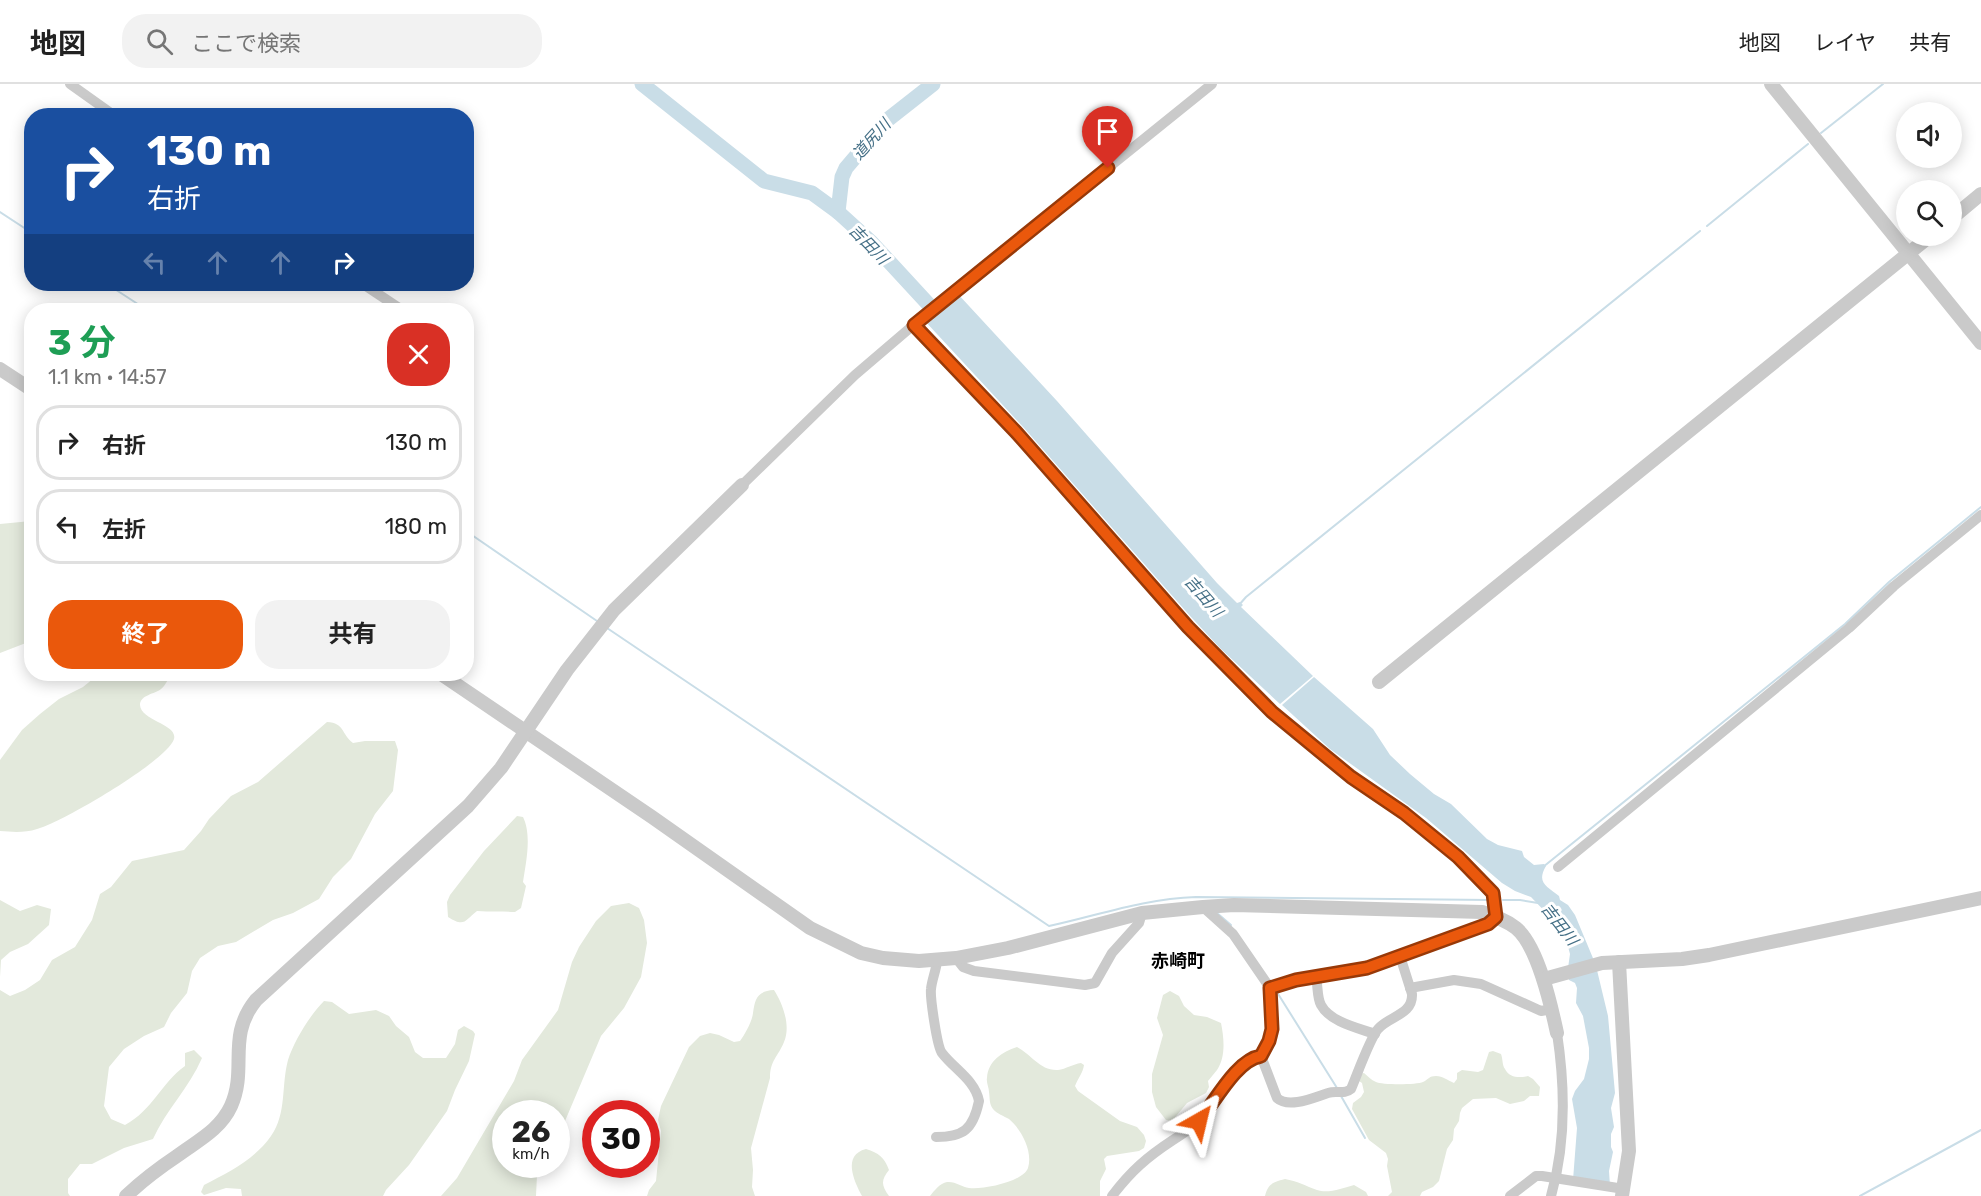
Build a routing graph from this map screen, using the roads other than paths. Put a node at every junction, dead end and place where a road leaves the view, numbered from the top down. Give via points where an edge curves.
1 (70, 84) edge
2 (1212, 84) edge
3 (1771, 84) edge
4 (104, 108) edge
5 (1981, 194) edge
6 (1962, 210) edge
7 (1917, 246) edge
8 (1908, 253) junction
9 (374, 291) edge
10 (392, 303) edge
11 (915, 324) junction
12 (1981, 343) edge
13 (0, 369) edge
14 (24, 385) edge
15 (742, 485) joint
16 (1981, 515) edge
17 (451, 681) edge
18 (1379, 682) dead end
19 (525, 731) junction
20 (1557, 867) dead end
21 (1981, 898) edge
22 (1203, 907) junction
23 (1142, 913) junction
24 (1496, 917) junction
25 (1400, 956) junction
26 (956, 958) junction
27 (937, 961) junction
28 (1618, 962) junction
29 (1316, 977) junction
30 (1547, 978) junction
31 (1274, 986) junction
32 (1410, 988) junction
33 (1552, 1009) junction
34 (1557, 1033) joint
35 (1375, 1034) junction
36 (1261, 1056) junction
37 (936, 1137) dead end
38 (1559, 1179) junction
39 (1621, 1191) edge
40 (126, 1196) edge
41 (1112, 1196) edge
42 (1510, 1196) edge
43 (1551, 1196) edge

1 - 4 street
2 - 11 street
3 - 8 street
5 - 6 street
7 - 8 street
8 - 12 street
8 - 18 street
9 - 10 street
11 - 15 street via 855,375
11 - 24 street via 1188,627 1272,712 1458,857 1493,893
13 - 14 street
15 - 19 street via 614,610
16 - 20 street
17 - 19 street
19 - 27 street via 810,928 861,953
19 - 40 street via 501,768 468,806 256,1000 241,1026 238,1082 227,1114 215,1129
21 - 28 street via 1709,955
22 - 23 street
22 - 24 street via 1460,911
22 - 31 street via 1233,934
23 - 26 street
23 - 26 street via 1139,923 1112,953 1095,983 1085,985 974,970 963,967
24 - 25 street via 1488,924
24 - 30 street via 1522,934
25 - 29 street via 1367,968
25 - 32 street
26 - 27 street
27 - 37 street via 931,995 937,1043 972,1086 979,1101 963,1133
28 - 30 street
28 - 39 street via 1629,1151
29 - 31 street
29 - 35 street via 1319,1003 1325,1011
30 - 33 street
31 - 36 street via 1272,1029
32 - 33 street via 1454,980 1481,984 1541,1011
32 - 35 street via 1412,998 1407,1008
33 - 34 street
34 - 38 street via 1562,1142
35 - 36 street via 1351,1089 1314,1099 1281,1102
36 - 41 street via 1238,1070 1199,1121 1140,1164
38 - 39 street
38 - 42 street via 1536,1176
38 - 43 street

